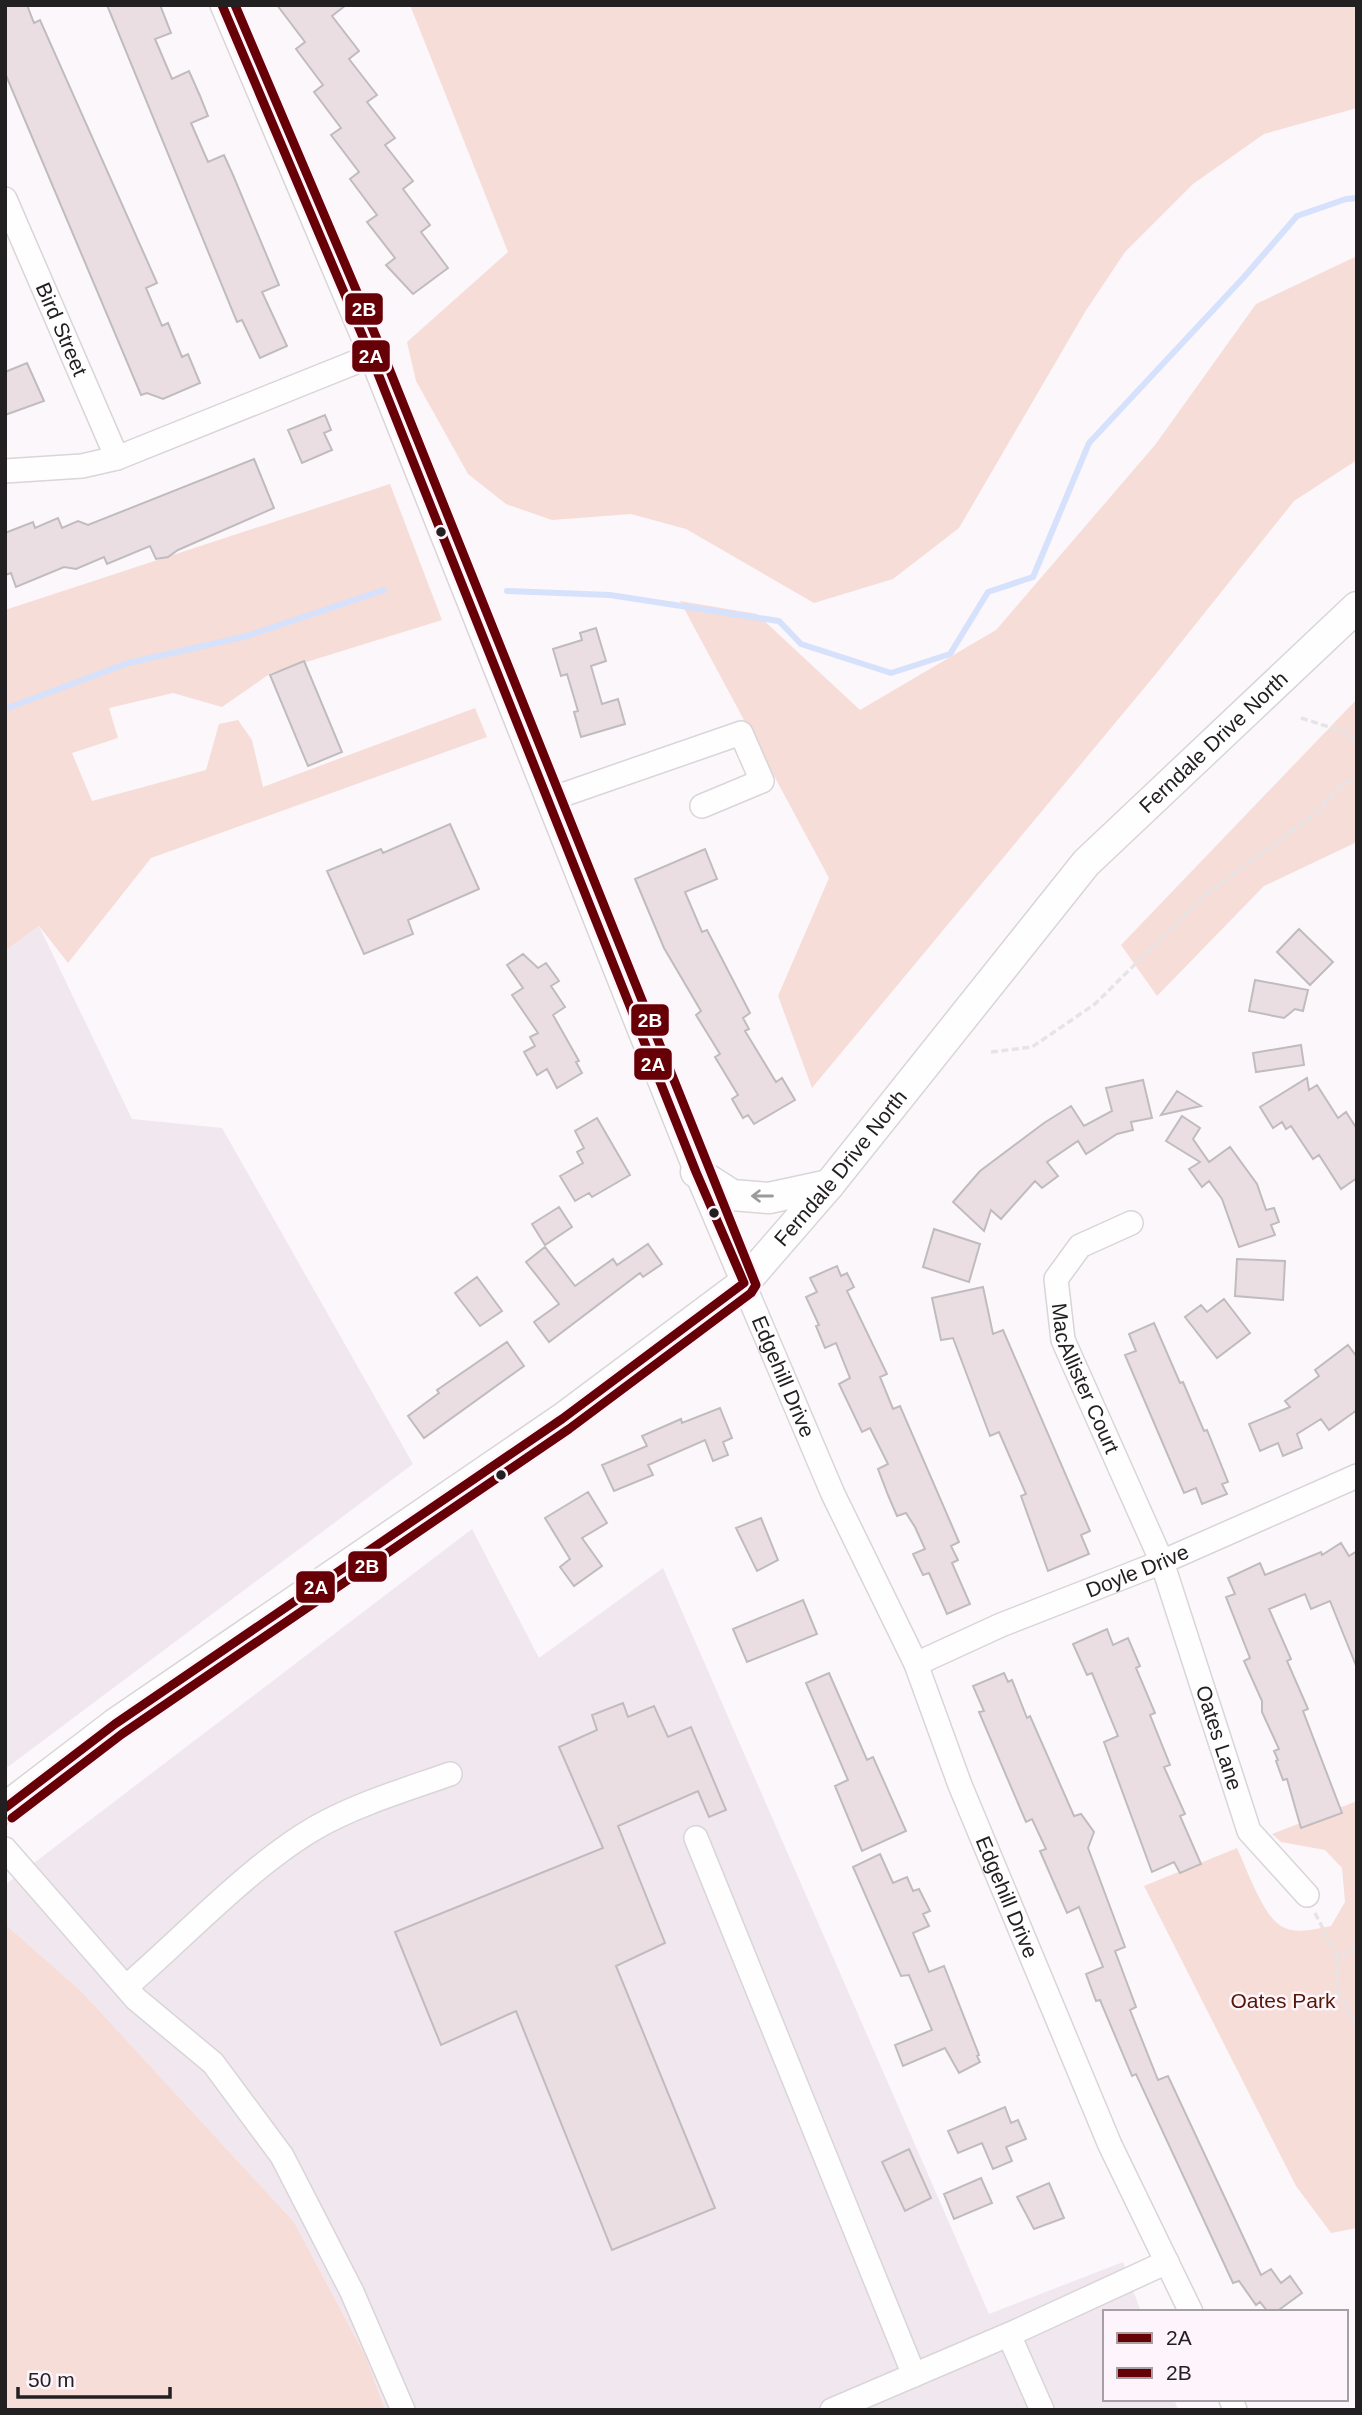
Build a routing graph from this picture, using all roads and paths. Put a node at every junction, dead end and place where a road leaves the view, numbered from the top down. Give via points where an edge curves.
1 (222, 5) edge
2 (5, 199) edge
3 (371, 356) junction
4 (117, 458) junction
5 (5, 471) edge
6 (1357, 607) edge
7 (1301, 718) dead end
8 (1357, 743) edge
9 (1357, 780) edge
10 (548, 800) junction
11 (702, 806) dead end
12 (991, 1052) dead end
13 (696, 1172) junction
14 (829, 1185) junction
15 (1130, 1223) dead end
16 (744, 1283) junction
17 (1357, 1476) edge
18 (1162, 1562) junction
19 (916, 1664) junction
20 (450, 1774) dead end
21 (5, 1808) edge
22 (696, 1838) dead end
23 (5, 1849) edge
24 (1307, 1895) joint
25 (1357, 1949) edge
26 (1338, 1958) junction
27 (126, 1987) junction
28 (1357, 2027) edge
29 (1167, 2262) junction
30 (1190, 2310) edge
31 (1009, 2335) junction
32 (914, 2375) junction
33 (403, 2410) edge
34 (832, 2410) edge
35 (1042, 2410) edge

1 - 3 street, Edgehill Drive
2 - 4 street, Bird Street
3 - 4 street
3 - 10 street, Edgehill Drive
4 - 5 street via 82,466
6 - 14 main road, Ferndale Drive North via 1086,863
7 - 8 path via 1345,732
9 - 12 path via 1344,783 1311,816 1205,895 1095,1004 1032,1047
10 - 11 street via 741,733 762,781
10 - 13 street, Edgehill Drive
14 -> 13 main road via 769,1198 732,1195
13 - 16 street, Edgehill Drive
14 - 16 main road, Ferndale Drive North
15 - 18 street, MacAllister Court via 1080,1246 1056,1279 1063,1340
16 - 19 street, Edgehill Drive via 833,1494
16 - 21 main road, Ferndale Drive North via 562,1419 115,1724
17 - 18 street, Doyle Drive
18 - 19 street, Doyle Drive
18 - 24 street, Oates Lane via 1249,1831
19 - 29 street, Edgehill Drive via 960,1785 1110,2145
20 - 27 street via 372,1801 315,1828 260,1867
22 - 32 street
23 - 27 street
24 - 26 path
25 - 26 path
26 - 28 path via 1337,1989
27 - 33 street via 213,2063 282,2156 352,2292
29 - 30 street, Edgehill Drive
29 - 31 street
31 - 32 street
31 - 35 street
32 - 34 street

